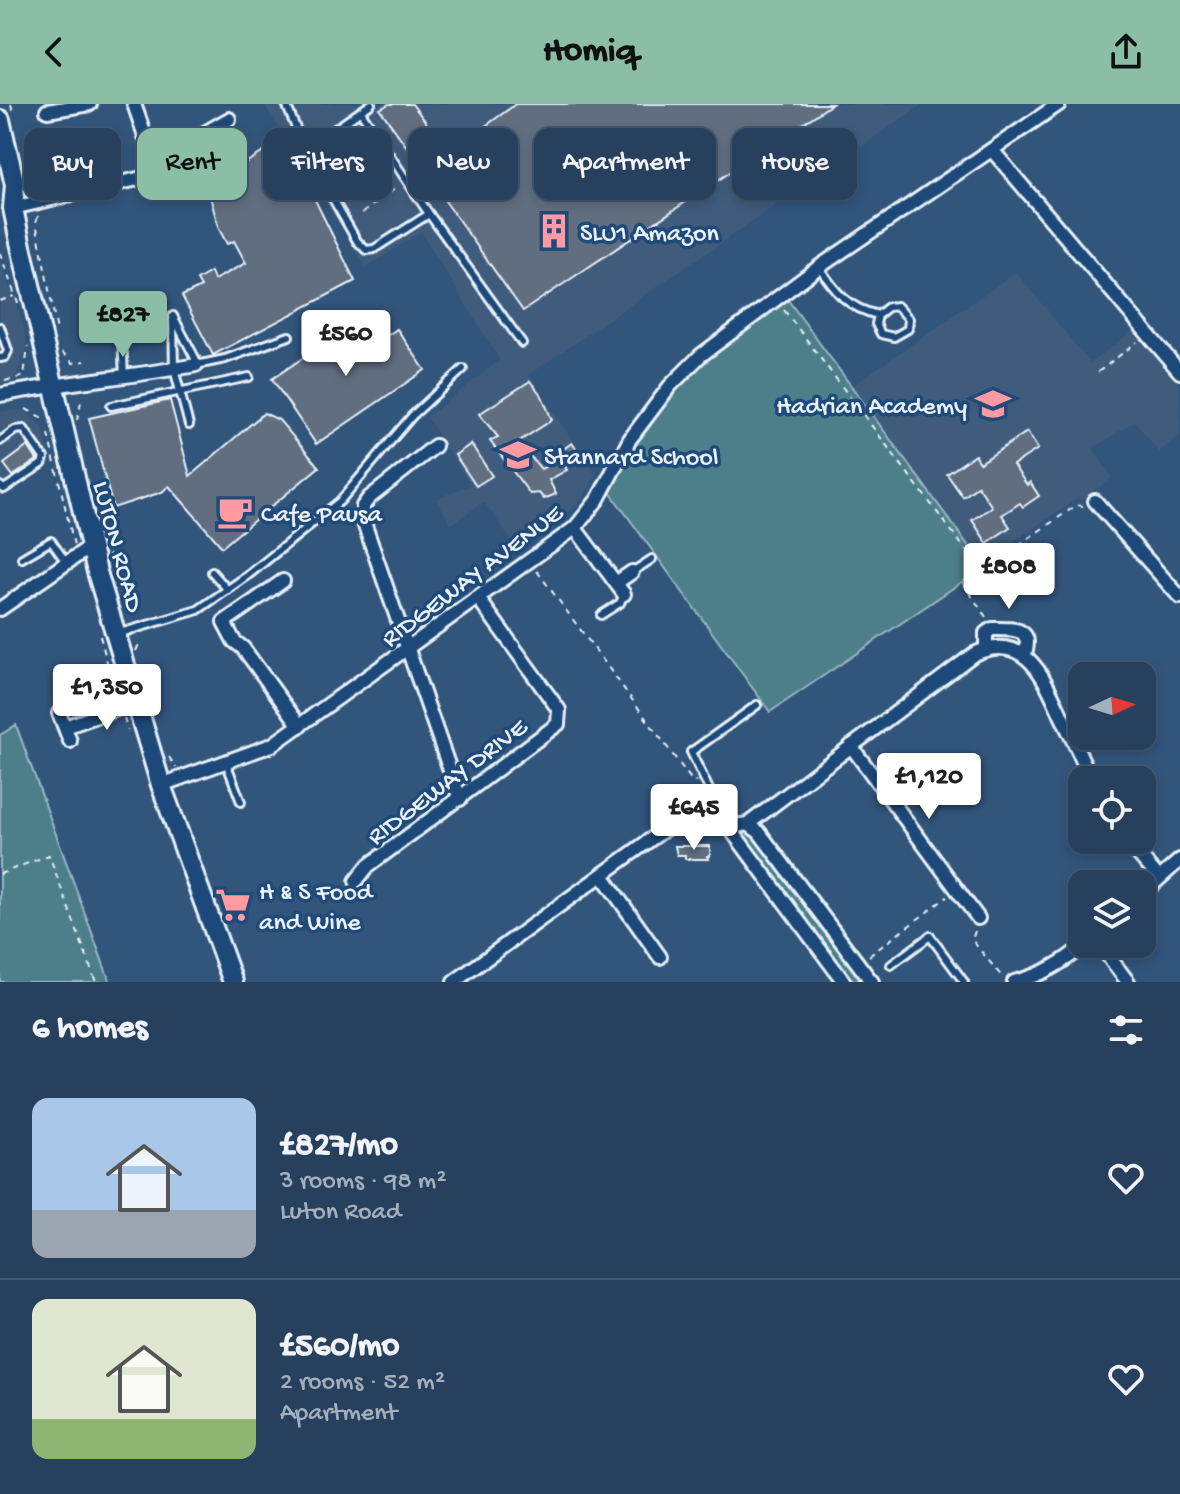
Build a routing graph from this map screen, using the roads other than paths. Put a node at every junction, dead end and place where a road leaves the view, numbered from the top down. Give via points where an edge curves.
1 (90, 104) edge
2 (134, 104) edge
3 (286, 104) edge
4 (371, 104) edge
5 (1059, 104) edge
6 (64, 107) edge
7 (47, 111) dead end
8 (361, 112) junction
9 (229, 119) dead end
10 (0, 120) edge
11 (142, 128) edge
12 (213, 128) edge
13 (296, 128) edge
14 (337, 128) edge
15 (992, 150) junction
16 (137, 177) edge
17 (5, 186) edge
18 (334, 200) edge
19 (13, 208) junction
20 (429, 214) junction
21 (819, 267) junction
22 (878, 315) junction
23 (0, 327) edge
24 (289, 336) dead end
25 (122, 338) dead end
26 (522, 343) dead end
27 (0, 358) edge
28 (196, 365) junction
29 (174, 369) junction
30 (463, 369) dead end
31 (1180, 372) edge
32 (124, 377) junction
33 (249, 377) dead end
34 (55, 384) junction
35 (180, 391) junction
36 (0, 395) edge
37 (111, 406) dead end
38 (189, 425) dead end
39 (0, 441) edge
40 (435, 446) dead end
41 (0, 486) edge
42 (1095, 501) road end
43 (575, 528) junction
44 (91, 546) junction
45 (22, 558) dead end
46 (652, 559) dead end
47 (66, 562) junction
48 (212, 572) dead end
49 (632, 572) joint
50 (283, 581) dead end
51 (620, 589) junction
52 (228, 590) junction
53 (1180, 597) edge
54 (478, 598) junction
55 (0, 609) edge
56 (601, 615) dead end
57 (117, 634) junction
58 (407, 649) junction
59 (986, 649) junction
60 (1024, 656) junction
61 (136, 702) junction
62 (757, 705) dead end
63 (59, 713) dead end
64 (300, 726) junction
65 (65, 727) junction
66 (70, 741) dead end
67 (851, 746) junction
68 (226, 762) junction
69 (1085, 766) edge
70 (161, 785) junction
71 (460, 799) junction
72 (241, 802) dead end
73 (748, 824) junction
74 (725, 826) junction
75 (1138, 854) edge
76 (1180, 860) edge
77 (602, 875) junction
78 (1159, 878) junction
79 (356, 881) dead end
80 (1156, 881) edge
81 (978, 918) road end
82 (1068, 956) edge
83 (660, 957) dead end
84 (1110, 958) edge
85 (891, 965) dead end
86 (1020, 981) edge
87 (233, 982) edge
88 (454, 982) edge
89 (844, 982) edge
90 (871, 982) edge
91 (964, 982) edge
92 (1128, 982) edge

1 - 6 street
2 - 11 street
3 - 13 lane
4 - 8 lane
5 - 15 street, RIDGEWAY AVENUE
6 - 7 street
8 - 14 lane
8 - 20 lane
9 - 12 street
10 - 17 main road, LUTON ROAD
15 - 21 street, RIDGEWAY AVENUE
15 - 31 street
16 - 19 street via 85,172
17 - 19 main road, LUTON ROAD
18 - 20 lane via 366,250
19 - 34 main road, LUTON ROAD
20 - 26 lane
21 - 22 lane via 848,303
21 - 43 street, RIDGEWAY AVENUE via 719,340 670,386
22 - 22 lane via 897,306 909,319 908,329 894,337 881,334
23 - 27 lane via 8,351
24 - 28 lane
25 - 32 lane
28 - 29 street
28 - 29 lane via 173,316
29 - 32 street
29 - 35 lane
30 - 52 lane via 412,416 340,501
32 - 34 street
33 - 35 lane
34 - 36 street
34 - 44 main road, LUTON ROAD
35 - 37 lane
35 - 38 lane
39 - 41 lane via 24,429 44,458 4,489
40 - 58 street via 363,506 363,520
42 - 53 street
43 - 51 street
43 - 54 street, RIDGEWAY AVENUE
44 - 47 street
44 - 57 main road, LUTON ROAD
45 - 47 lane via 51,541
46 - 49 lane
47 - 55 street
48 - 52 lane
49 - 51 street
50 - 64 street via 224,622
51 - 56 lane via 620,603
52 - 57 lane via 198,610
54 - 58 street, RIDGEWAY AVENUE
54 - 71 street, RIDGEWAY DRIVE via 559,710 558,724
57 - 61 main road, LUTON ROAD
58 - 64 street, RIDGEWAY AVENUE
58 - 71 street
59 - 60 street
59 - 60 street via 986,633 992,629 1021,631 1028,645
59 - 67 street
60 - 69 street via 1041,672
61 - 65 street
61 - 70 main road, LUTON ROAD
62 - 74 lane via 691,752
63 - 65 street
64 - 68 street, RIDGEWAY AVENUE via 272,745
65 - 66 street
67 - 73 street
67 - 81 street
68 - 70 street, RIDGEWAY AVENUE
68 - 72 lane
70 - 87 main road, LUTON ROAD
71 - 79 street, RIDGEWAY DRIVE via 368,866
73 - 74 street
73 - 90 street
74 - 77 street via 698,820 672,824
74 - 89 street
75 - 78 street
76 - 78 street
77 - 83 street
77 - 88 street
78 - 80 street
82 - 86 street
84 - 92 street
85 - 91 lane via 930,936

